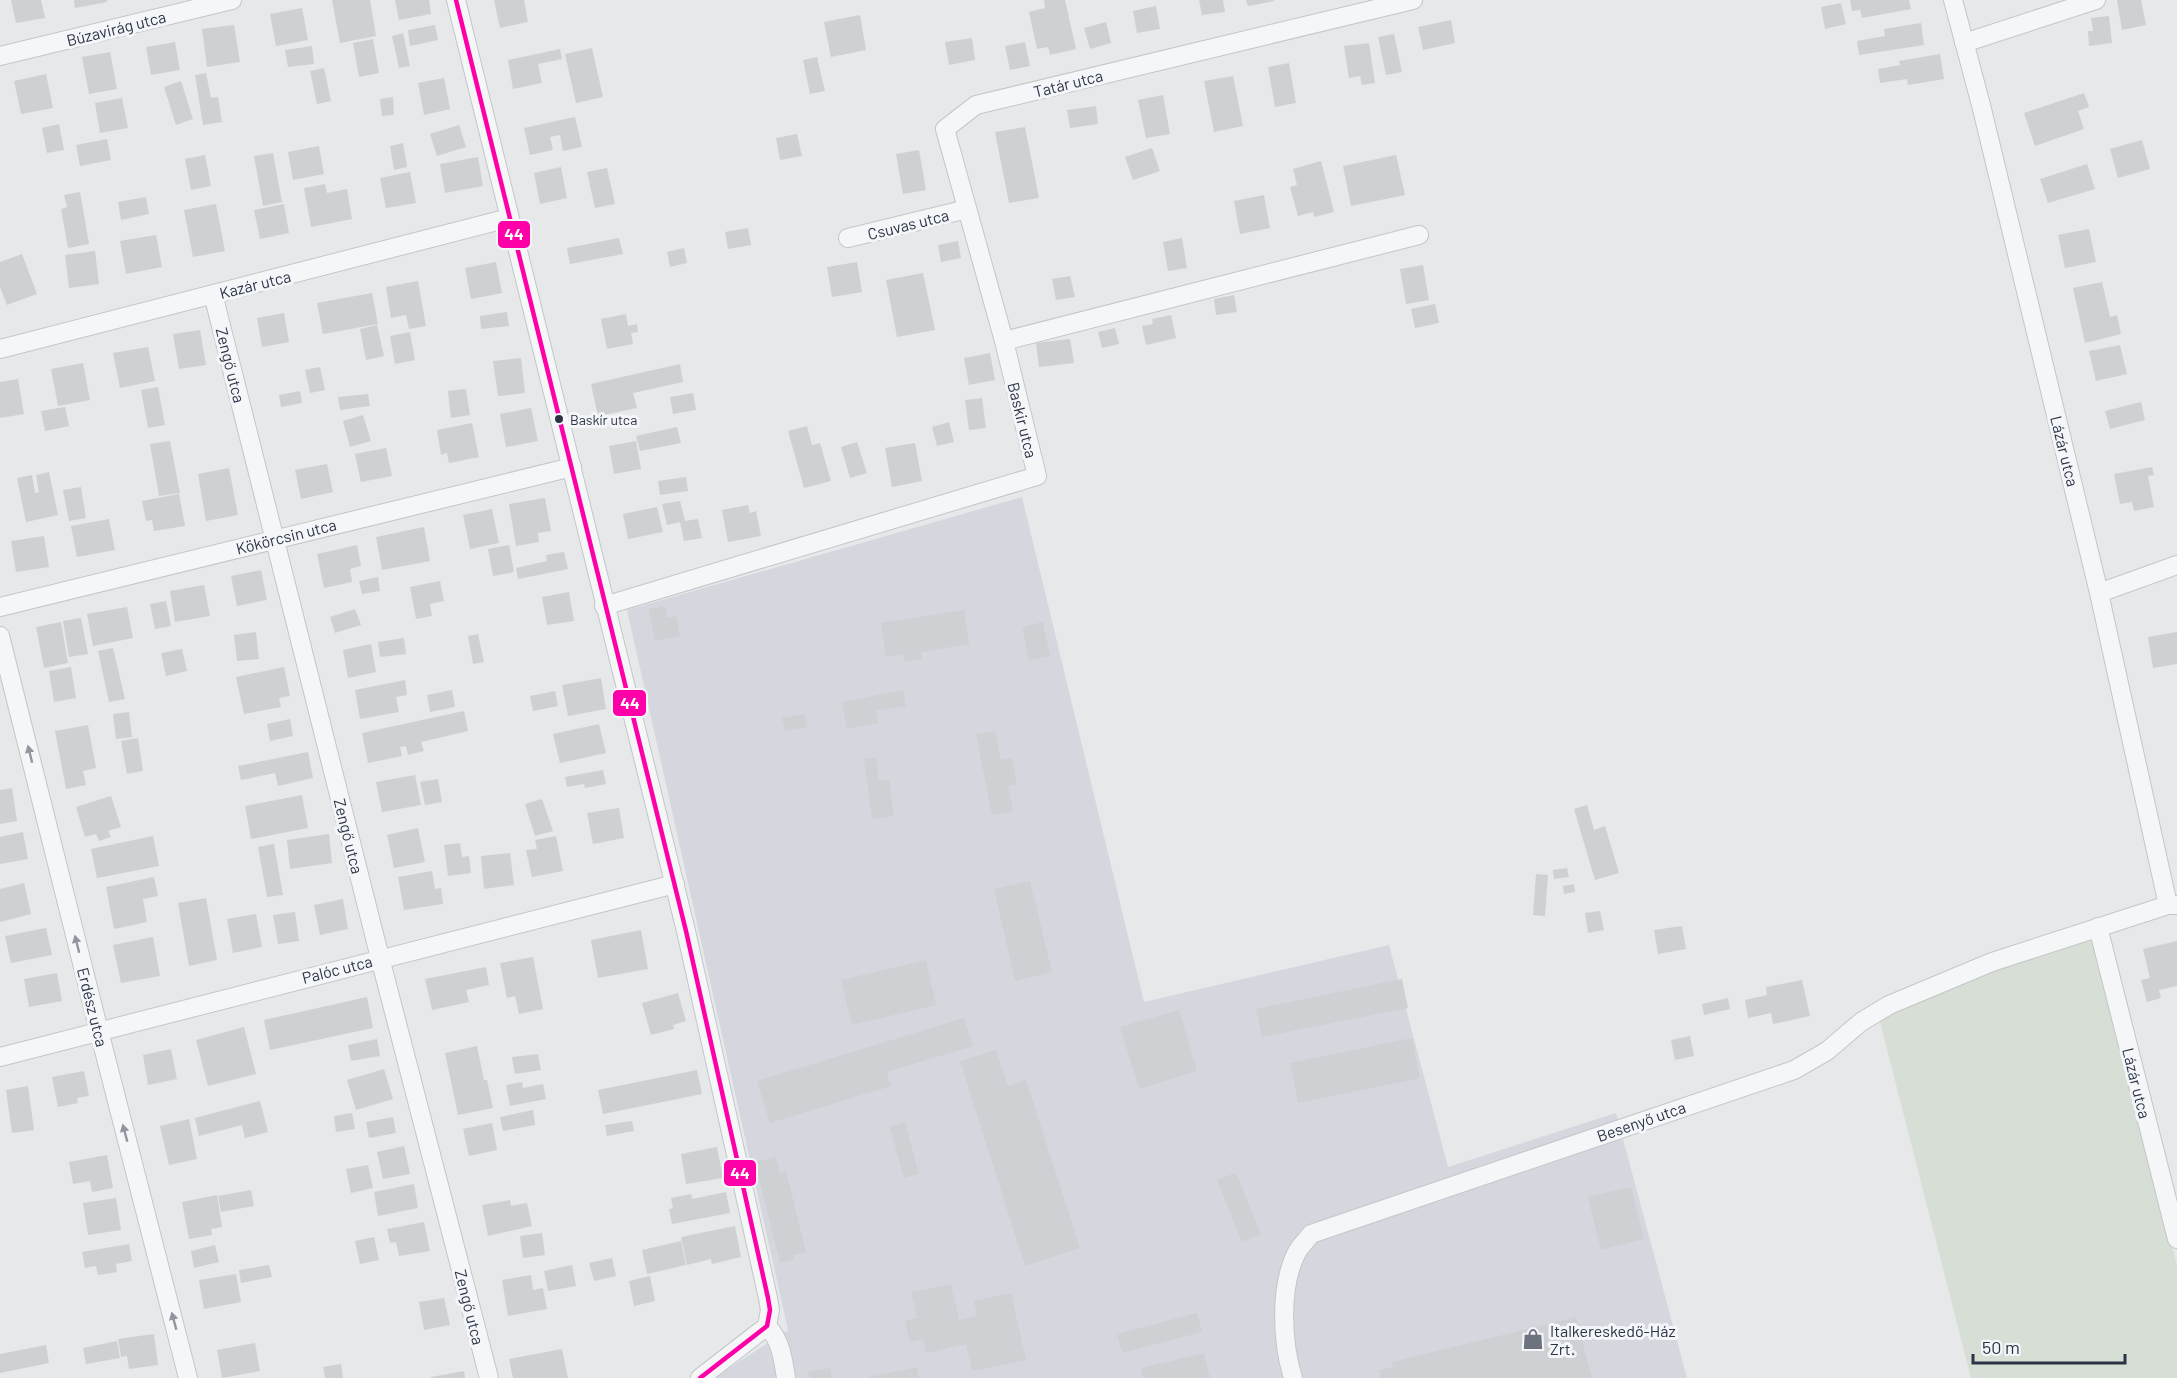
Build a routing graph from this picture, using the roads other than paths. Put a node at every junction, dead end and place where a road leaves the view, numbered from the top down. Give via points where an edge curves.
1 (232, 0) edge
2 (456, 0) edge
3 (1413, 0) edge
4 (1953, 0) edge
5 (2096, 0) edge
6 (1964, 43) junction
7 (0, 56) edge
8 (967, 209) junction
9 (509, 218) junction
10 (1419, 235) dead end
11 (848, 238) dead end
12 (213, 294) junction
13 (1004, 341) junction
14 (0, 349) edge
15 (572, 466) junction
16 (274, 538) junction
17 (2177, 565) edge
18 (2099, 593) junction
19 (604, 606) junction
20 (0, 607) edge
21 (0, 636) edge
22 (675, 884) junction
23 (2172, 905) edge
24 (2098, 927) junction
25 (380, 958) junction
26 (99, 1031) junction
27 (0, 1057) edge
28 (2177, 1239) edge
29 (766, 1326) junction
30 (188, 1378) edge
31 (489, 1378) edge
32 (700, 1378) edge
33 (786, 1378) edge
34 (1293, 1378) edge

1 - 7 street, Búzavirág utca
2 - 9 street
3 - 8 street, Tatár utca via 976,105 945,129
4 - 6 street, Lázár utca
5 - 6 street
6 - 18 street, Lázár utca
8 - 11 street, Csuvas utca
8 - 13 street, Tatár utca
9 - 12 street, Kazár utca
9 - 15 street
10 - 13 street
12 - 14 street, Kazár utca
12 - 16 street, Zengő utca
13 - 19 street, Baskir utca via 1037,476
15 - 16 street, Kökörcsin utca
15 - 19 street
16 - 20 street, Kökörcsin utca
16 - 25 street, Zengő utca
17 - 18 street
18 - 23 street, Lázár utca
19 - 22 street
26 -> 21 street, Erdész utca
22 - 25 street, Palóc utca
22 - 29 street via 768,1298
23 - 24 street, Besenyő utca
24 - 28 street, Lázár utca
24 - 34 street, Besenyő utca via 1992,962 1890,1005 1794,1070 1311,1234 1297,1252 1287,1282 1284,1336
25 - 26 street, Palóc utca
25 - 31 street, Zengő utca
26 - 27 street, Palóc utca
30 -> 26 street, Erdész utca
29 - 32 street
29 - 33 street via 780,1345

